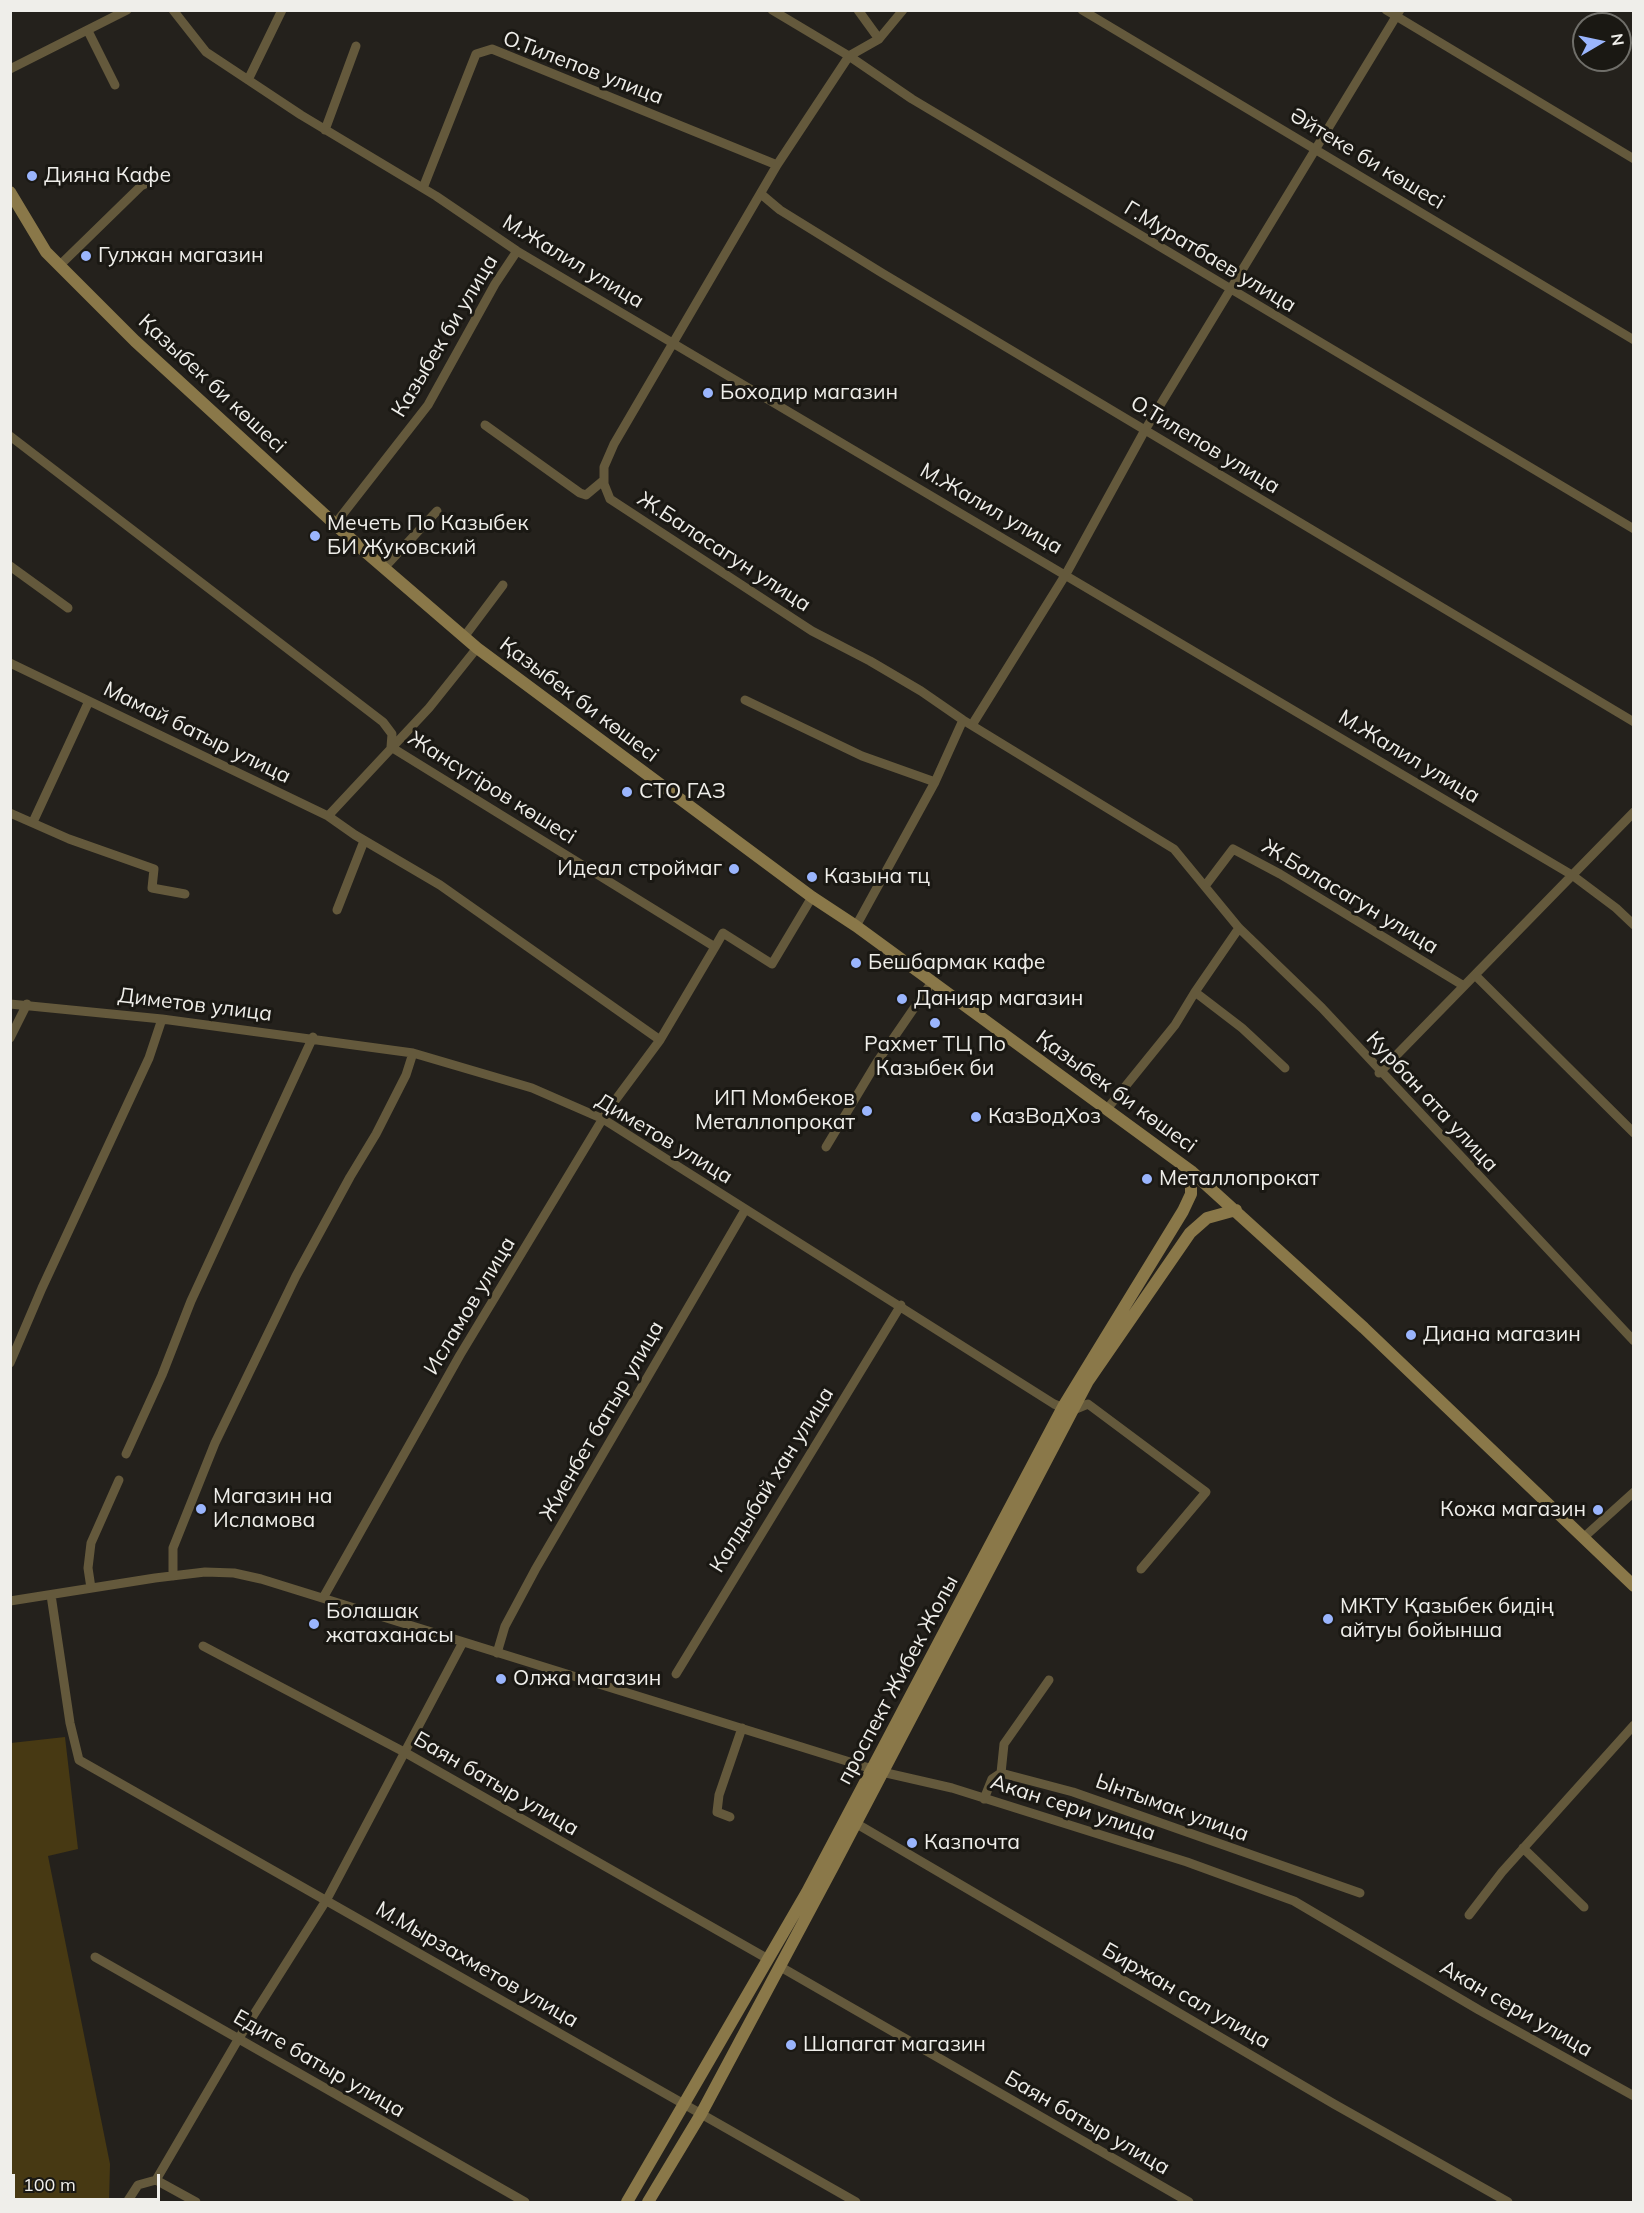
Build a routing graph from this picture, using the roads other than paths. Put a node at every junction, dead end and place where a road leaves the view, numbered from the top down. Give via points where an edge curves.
1 (127, 10) edge
2 (173, 10) edge
3 (282, 10) edge
4 (772, 10) edge
5 (858, 10) edge
6 (903, 10) edge
7 (1082, 10) edge
8 (1386, 10) edge
9 (1398, 14) edge
10 (88, 31) junction
11 (879, 39) junction
12 (356, 46) dead end
13 (849, 56) junction
14 (10, 69) edge
15 (248, 80) junction
16 (116, 85) dead end
17 (325, 130) junction
18 (1317, 150) junction
19 (1634, 159) edge
20 (777, 165) junction
21 (156, 179) dead end
22 (423, 188) junction
23 (10, 192) edge
24 (761, 194) junction
25 (517, 250) junction
26 (60, 265) junction
27 (1230, 290) junction
28 (1634, 340) edge
29 (672, 343) junction
30 (485, 425) dead end
31 (1145, 430) junction
32 (10, 436) edge
33 (604, 480) junction
34 (437, 511) dead end
35 (335, 524) junction
36 (1634, 529) edge
37 (10, 566) edge
38 (384, 568) junction
39 (1066, 574) junction
40 (503, 585) dead end
41 (68, 608) dead end
42 (465, 637) junction
43 (477, 648) junction
44 (10, 663) edge
45 (745, 700) dead end
46 (89, 701) junction
47 (1634, 722) edge
48 (967, 723) junction
49 (391, 747) junction
50 (935, 782) junction
51 (1634, 812) edge
52 (10, 813) edge
53 (328, 816) junction
54 (33, 822) junction
55 (364, 841) junction
56 (1572, 875) junction
57 (1205, 886) junction
58 (185, 894) dead end
59 (812, 897) junction
60 (337, 910) dead end
61 (1634, 925) edge
62 (856, 926) junction
63 (1239, 928) junction
64 (715, 947) junction
65 (1475, 975) junction
66 (932, 982) junction
67 (1464, 986) junction
68 (1195, 992) junction
69 (10, 1004) edge
70 (27, 1004) junction
71 (162, 1019) junction
72 (313, 1037) junction
73 (10, 1038) edge
74 (660, 1040) junction
75 (413, 1053) junction
76 (1285, 1068) dead end
77 (1379, 1072) junction
78 (1107, 1109) junction
79 (603, 1119) junction
80 (1634, 1133) edge
81 (826, 1147) dead end
82 (1191, 1171) junction
83 (745, 1210) junction
84 (1236, 1210) junction
85 (901, 1305) junction
86 (1634, 1341) edge
87 (10, 1363) edge
88 (1067, 1409) junction
89 (126, 1454) dead end
90 (119, 1480) dead end
91 (1634, 1492) edge
92 (1583, 1538) junction
93 (1141, 1569) dead end
94 (173, 1576) junction
95 (1634, 1586) edge
96 (91, 1588) junction
97 (51, 1594) junction
98 (323, 1598) junction
99 (10, 1601) edge
100 (463, 1642) junction
101 (203, 1646) dead end
102 (497, 1653) junction
103 (676, 1674) dead end
104 (1049, 1680) dead end
105 (1634, 1725) edge
106 (742, 1728) junction
107 (406, 1753) junction
108 (877, 1770) junction
109 (1001, 1773) junction
110 (984, 1799) junction
111 (729, 1817) dead end
112 (852, 1821) junction
113 (1523, 1848) junction
114 (1360, 1893) dead end
115 (327, 1899) junction
116 (1584, 1907) dead end
117 (1469, 1915) dead end
118 (95, 1958) dead end
119 (774, 1963) junction
120 (239, 2038) junction
121 (1634, 2096) edge
122 (684, 2104) junction
123 (700, 2114) junction
124 (156, 2180) junction
125 (127, 2202) edge
126 (196, 2202) edge
127 (525, 2202) edge
128 (627, 2202) edge
129 (648, 2202) edge
130 (856, 2202) edge
131 (1189, 2202) edge
132 (1508, 2202) edge

1 - 10 street
2 - 15 street, М.Жалил улица via 206,52
3 - 15 street
4 - 13 street, Г.Муратбаев улица
5 - 11 street
6 - 11 street
7 - 18 street, Әйтеке би көшесі
8 - 9 street
9 - 18 street
9 - 19 street
10 - 14 street
10 - 16 street
11 - 13 street
12 - 17 street
13 - 20 street
13 - 27 street, Г.Муратбаев улица via 912,99
15 - 17 street, М.Жалил улица
17 - 22 street, М.Жалил улица
18 - 27 street
18 - 28 street, Әйтеке би көшесі
20 - 22 street, О.Тилепов улица via 492,49 476,54
20 - 24 street
21 - 26 street via 141,186
22 - 25 street, М.Жалил улица
23 - 26 main road, Қазыбек би көшесі via 46,252
24 - 29 street
24 - 31 street, О.Тилепов улица via 780,210 882,273
25 - 29 street, М.Жалил улица
25 - 35 street, Казыбек би улица via 428,405
26 - 35 main road, Қазыбек би көшесі via 135,341
27 - 31 street
27 - 36 street, Г.Муратбаев улица
29 - 33 street via 614,444 603,467
29 - 39 street, М.Жалил улица
30 - 33 street via 580,493 586,495
31 - 39 street
31 - 47 street, О.Тилепов улица
32 - 49 street, Жансүгіров көшесі via 383,722 392,735
33 - 48 street, Ж.Баласагун улица via 610,499 717,571 812,631 911,685
34 - 38 street
35 - 38 main road, Қазыбек би көшесі
37 - 41 street
38 - 42 main road, Қазыбек би көшесі
39 - 48 street
39 - 56 street, М.Жалил улица
40 - 42 street
42 - 43 main road, Қазыбек би көшесі
43 - 49 street via 429,708
43 - 59 main road, Қазыбек би көшесі
44 - 46 street, Мамай батыр улица
45 - 50 street via 862,756
46 - 53 street, Мамай батыр улица
46 - 54 street
48 - 50 street
48 - 57 street, Ж.Баласагун улица via 1174,849
49 - 53 street
49 - 64 street, Жансүгіров көшесі
50 - 62 street
51 - 56 street
52 - 54 street
53 - 55 street, Мамай батыр улица
54 - 58 street via 154,869 152,888
55 - 60 street
55 - 74 street, Мамай батыр улица via 440,885
56 - 61 street, М.Жалил улица
56 - 65 street
57 - 63 street, Курбан ата улица
57 - 67 street, Ж.Баласагун улица via 1233,849
59 - 62 main road, Қазыбек би көшесі
59 - 64 street via 772,964 723,933
62 - 66 main road, Қазыбек би көшесі
63 - 68 street
63 - 77 street, Курбан ата улица via 1322,1008
64 - 74 street, Исламов улица
65 - 67 street
65 - 80 street
66 - 78 main road, Қазыбек би көшесі
66 - 81 street via 877,1062
67 - 77 street
68 - 76 street
68 - 78 street via 1175,1025
69 - 70 street, Диметов улица
70 - 71 street, Диметов улица
70 - 73 street
71 - 72 street, Диметов улица
71 - 87 street via 149,1058
72 - 75 street, Диметов улица
72 - 89 street via 191,1300
74 - 79 street, Исламов улица
75 - 79 street, Диметов улица via 532,1088
75 - 94 street via 406,1076 296,1276 215,1443 173,1548
77 - 86 street, Курбан ата улица
78 - 82 main road, Қазыбек би көшесі
79 - 83 street, Диметов улица
79 - 98 street, Исламов улица via 460,1355
82 - 84 main road, Қазыбек би көшесі
82 - 88 main road, проспект Жибек Жолы via 1191,1194 1183,1211
83 - 85 street, Диметов улица
83 - 102 street, Жиенбет батыр улица via 535,1570 505,1626
84 - 88 main road, проспект Жибек Жолы via 1206,1218 1190,1233
84 - 92 main road, Қазыбек би көшесі
85 - 88 street, Диметов улица
85 - 103 street, Калдыбай хан улица
88 - 93 street via 1088,1404 1206,1492
88 - 108 main road, проспект Жибек Жолы
90 - 96 street via 91,1544
91 - 92 street
92 - 95 main road, Қазыбек би көшесі
94 - 96 street, Акан сери улица
94 - 98 street, Акан сери улица via 234,1573
96 - 97 street, Акан сери улица
97 - 99 street, Акан сери улица
97 - 115 street, М.Мырзахметов улица via 79,1760
98 - 100 street, Акан сери улица
100 - 102 street, Акан сери улица
100 - 107 street
101 - 107 street, Баян батыр улица
102 - 106 street, Акан сери улица
104 - 109 street via 1004,1744
105 - 113 street
106 - 108 street, Акан сери улица
106 - 111 street via 719,1795 717,1812
107 - 115 street
107 - 119 street, Баян батыр улица
108 - 110 street, Акан сери улица
108 - 112 main road, проспект Жибек Жолы
109 - 110 street via 992,1779
109 - 114 street, Ынтымак улица via 1073,1792
110 - 121 street, Акан сери улица via 1294,1900
112 - 119 main road, проспект Жибек Жолы
112 - 132 street, Биржан сал улица
113 - 116 street
113 - 117 street
115 - 120 street
115 - 122 street, М.Мырзахметов улица
118 - 120 street, Едиге батыр улица
119 - 122 main road, проспект Жибек Жолы
119 - 123 main road, проспект Жибек Жолы
119 - 131 street, Баян батыр улица
120 - 124 street
120 - 127 street, Едиге батыр улица
122 - 123 street, М.Мырзахметов улица
122 - 128 main road, проспект Жибек Жолы
123 - 129 main road, проспект Жибек Жолы
123 - 130 street, М.Мырзахметов улица
124 - 125 street via 138,2185
124 - 126 street

